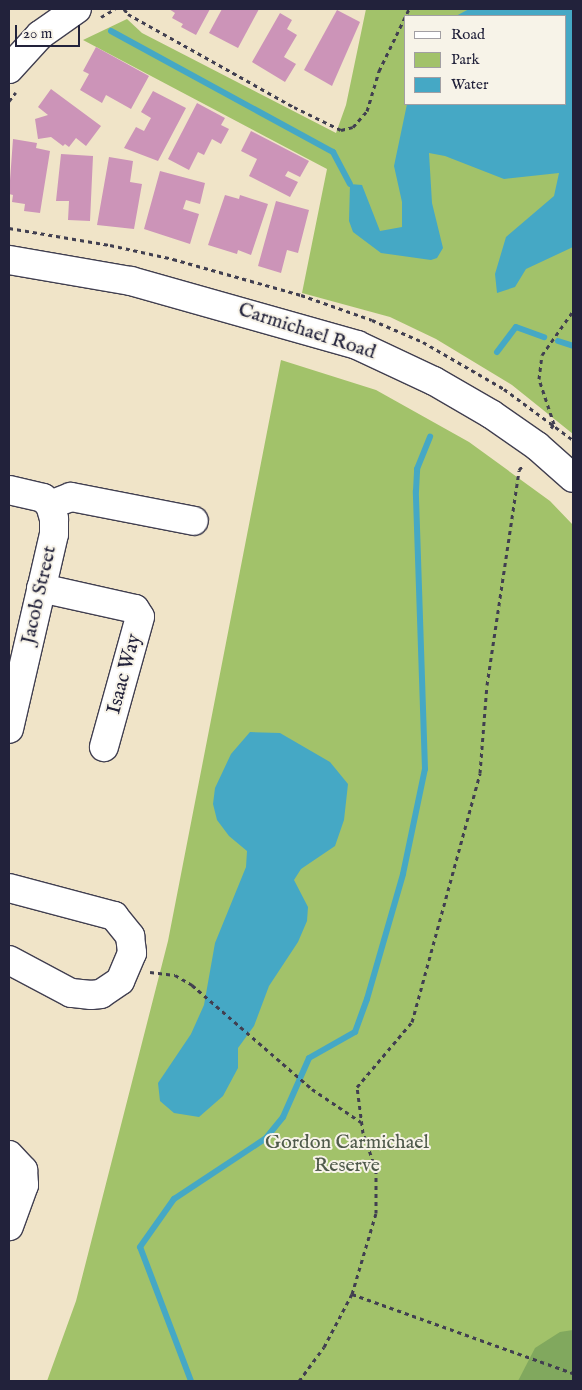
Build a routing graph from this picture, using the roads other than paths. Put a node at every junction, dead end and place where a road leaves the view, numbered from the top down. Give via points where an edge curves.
1 (77, 9) edge
2 (9, 69) edge
3 (9, 260) edge
4 (573, 478) edge
5 (9, 490) edge
6 (50, 505) junction
7 (194, 521) dead end
8 (41, 588) junction
9 (9, 729) edge
10 (104, 747) dead end
11 (9, 888) edge
12 (9, 960) edge
13 (9, 1155) edge
14 (9, 1226) edge

1 - 2 street via 40,35
3 - 4 street, Carmichael Road via 131,281 357,345 434,381 490,414 537,446
5 - 6 street via 43,498
6 - 7 street via 71,496
6 - 8 street, Jacob Street via 54,534
8 - 9 street, Jacob Street
8 - 10 street, Isaac Way via 136,609 140,617
11 - 12 street via 114,916 130,936 132,953 120,981 102,994 91,996 71,993
13 - 14 street via 23,1170 24,1185

